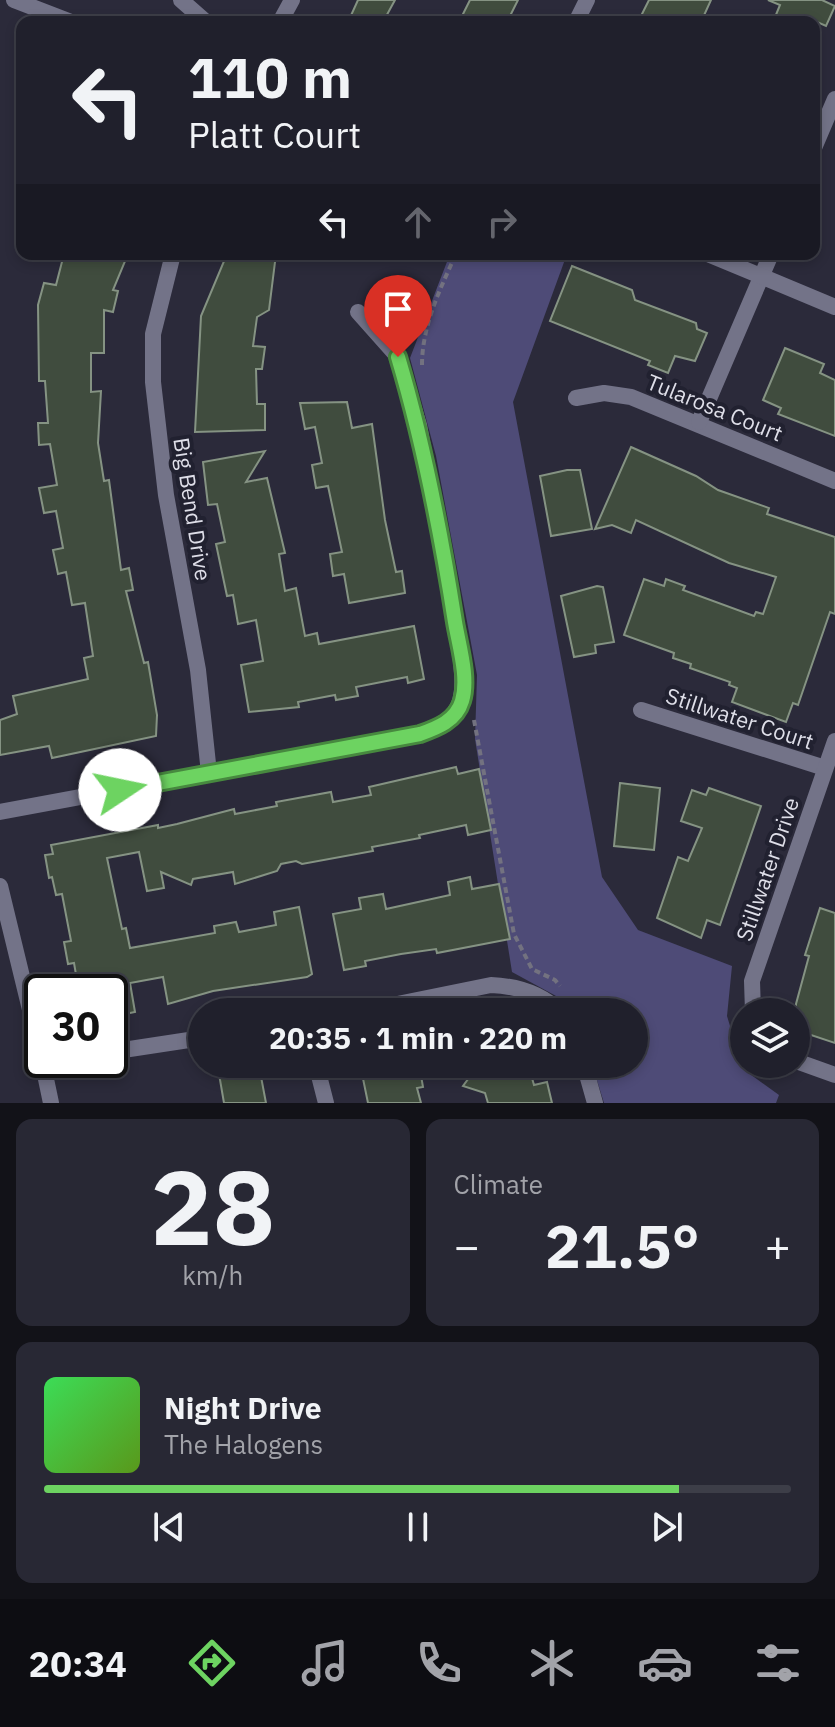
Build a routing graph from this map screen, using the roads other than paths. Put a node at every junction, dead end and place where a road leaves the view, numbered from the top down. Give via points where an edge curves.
1 (14, 0) edge
2 (181, 0) edge
3 (55, 16) edge
4 (199, 16) edge
5 (833, 111) edge
6 (820, 136) edge
7 (171, 260) edge
8 (723, 260) edge
9 (769, 260) edge
10 (762, 276) junction
11 (835, 307) edge
12 (358, 312) dead end
13 (576, 398) dead end
14 (699, 422) junction
15 (835, 481) edge
16 (641, 710) dead end
17 (835, 741) edge
18 (825, 768) junction
19 (209, 773) junction
20 (0, 812) edge
21 (0, 886) edge
22 (24, 975) edge
23 (427, 998) edge
24 (542, 998) edge
25 (753, 998) edge
26 (188, 1040) edge
27 (128, 1049) edge
28 (810, 1066) edge
29 (835, 1075) edge
30 (49, 1078) edge
31 (320, 1078) edge
32 (588, 1078) edge
33 (51, 1103) edge
34 (326, 1103) edge
35 (595, 1103) edge

1 - 3 street
2 - 4 street
5 - 6 street
7 - 19 street, Big Bend Drive via 153,334 153,382
8 - 10 street
9 - 10 street
10 - 11 street
10 - 14 street
12 - 19 street via 398,357 419,425 460,652 463,681 457,711 443,725 420,734
13 - 14 street, Tularosa Court via 604,393 631,397
14 - 15 street, Tularosa Court
16 - 18 street, Stillwater Court
17 - 18 street, Stillwater Drive
18 - 25 street, Stillwater Drive via 752,981
19 - 20 street
21 - 22 street
23 - 24 street via 491,985
26 - 27 street
28 - 29 street
30 - 33 street
31 - 34 street
32 - 35 street

